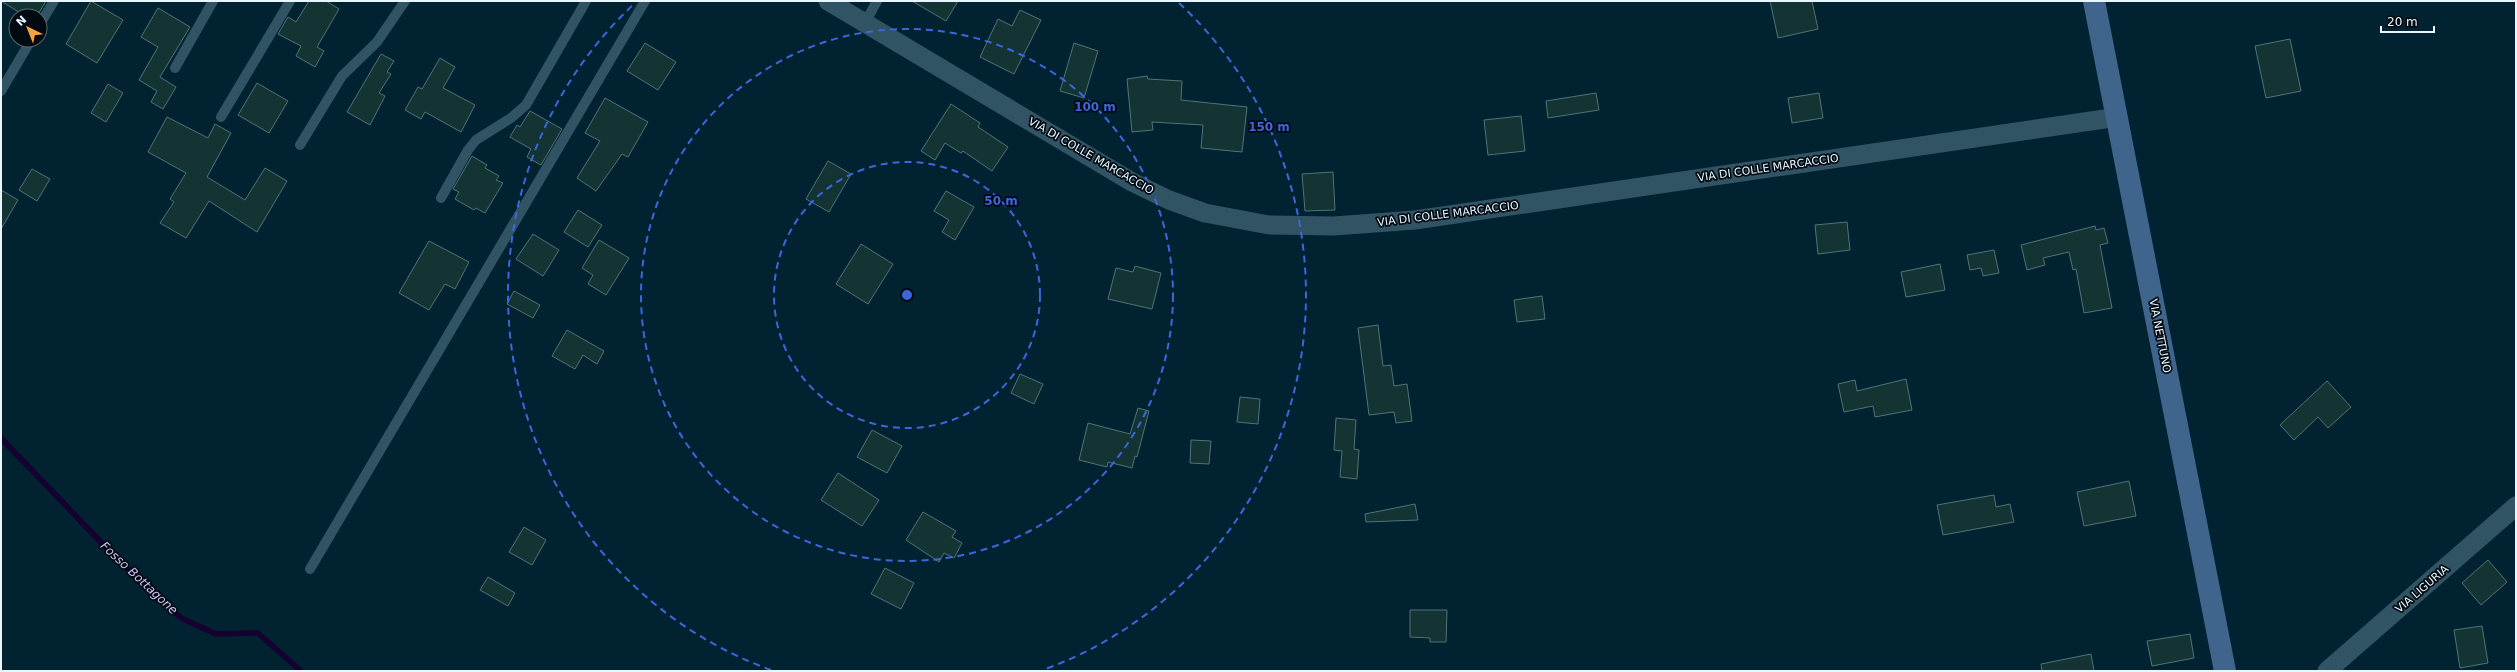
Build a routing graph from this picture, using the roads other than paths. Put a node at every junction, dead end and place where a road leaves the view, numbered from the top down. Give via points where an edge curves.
1 (54, 1) edge
2 (213, 1) edge
3 (290, 1) edge
4 (406, 1) edge
5 (586, 1) edge
6 (645, 1) edge
7 (828, 1) edge
8 (877, 1) edge
9 (2094, 1) edge
10 (48, 11) edge
11 (865, 23) junction
12 (26, 48) edge
13 (175, 68) dead end
14 (1, 91) edge
15 (221, 117) dead end
16 (2118, 117) junction
17 (300, 145) dead end
18 (442, 198) dead end
19 (2516, 506) edge
20 (310, 569) dead end
21 (2225, 671) edge
22 (2327, 671) edge

1 - 10 lane
2 - 13 lane
3 - 15 lane
4 - 17 lane via 377,42 342,76
5 - 18 lane via 526,105 511,118 476,140
6 - 20 lane
7 - 11 street, VIA DI COLLE MARCACCIO
8 - 11 lane
9 - 16 main road, VIA NETTUNO
11 - 16 street, VIA DI COLLE MARCACCIO via 1151,192 1206,213 1269,225 1339,226 1436,217
12 - 14 lane
16 - 21 main road, VIA NETTUNO
19 - 22 street, VIA LIGURIA

